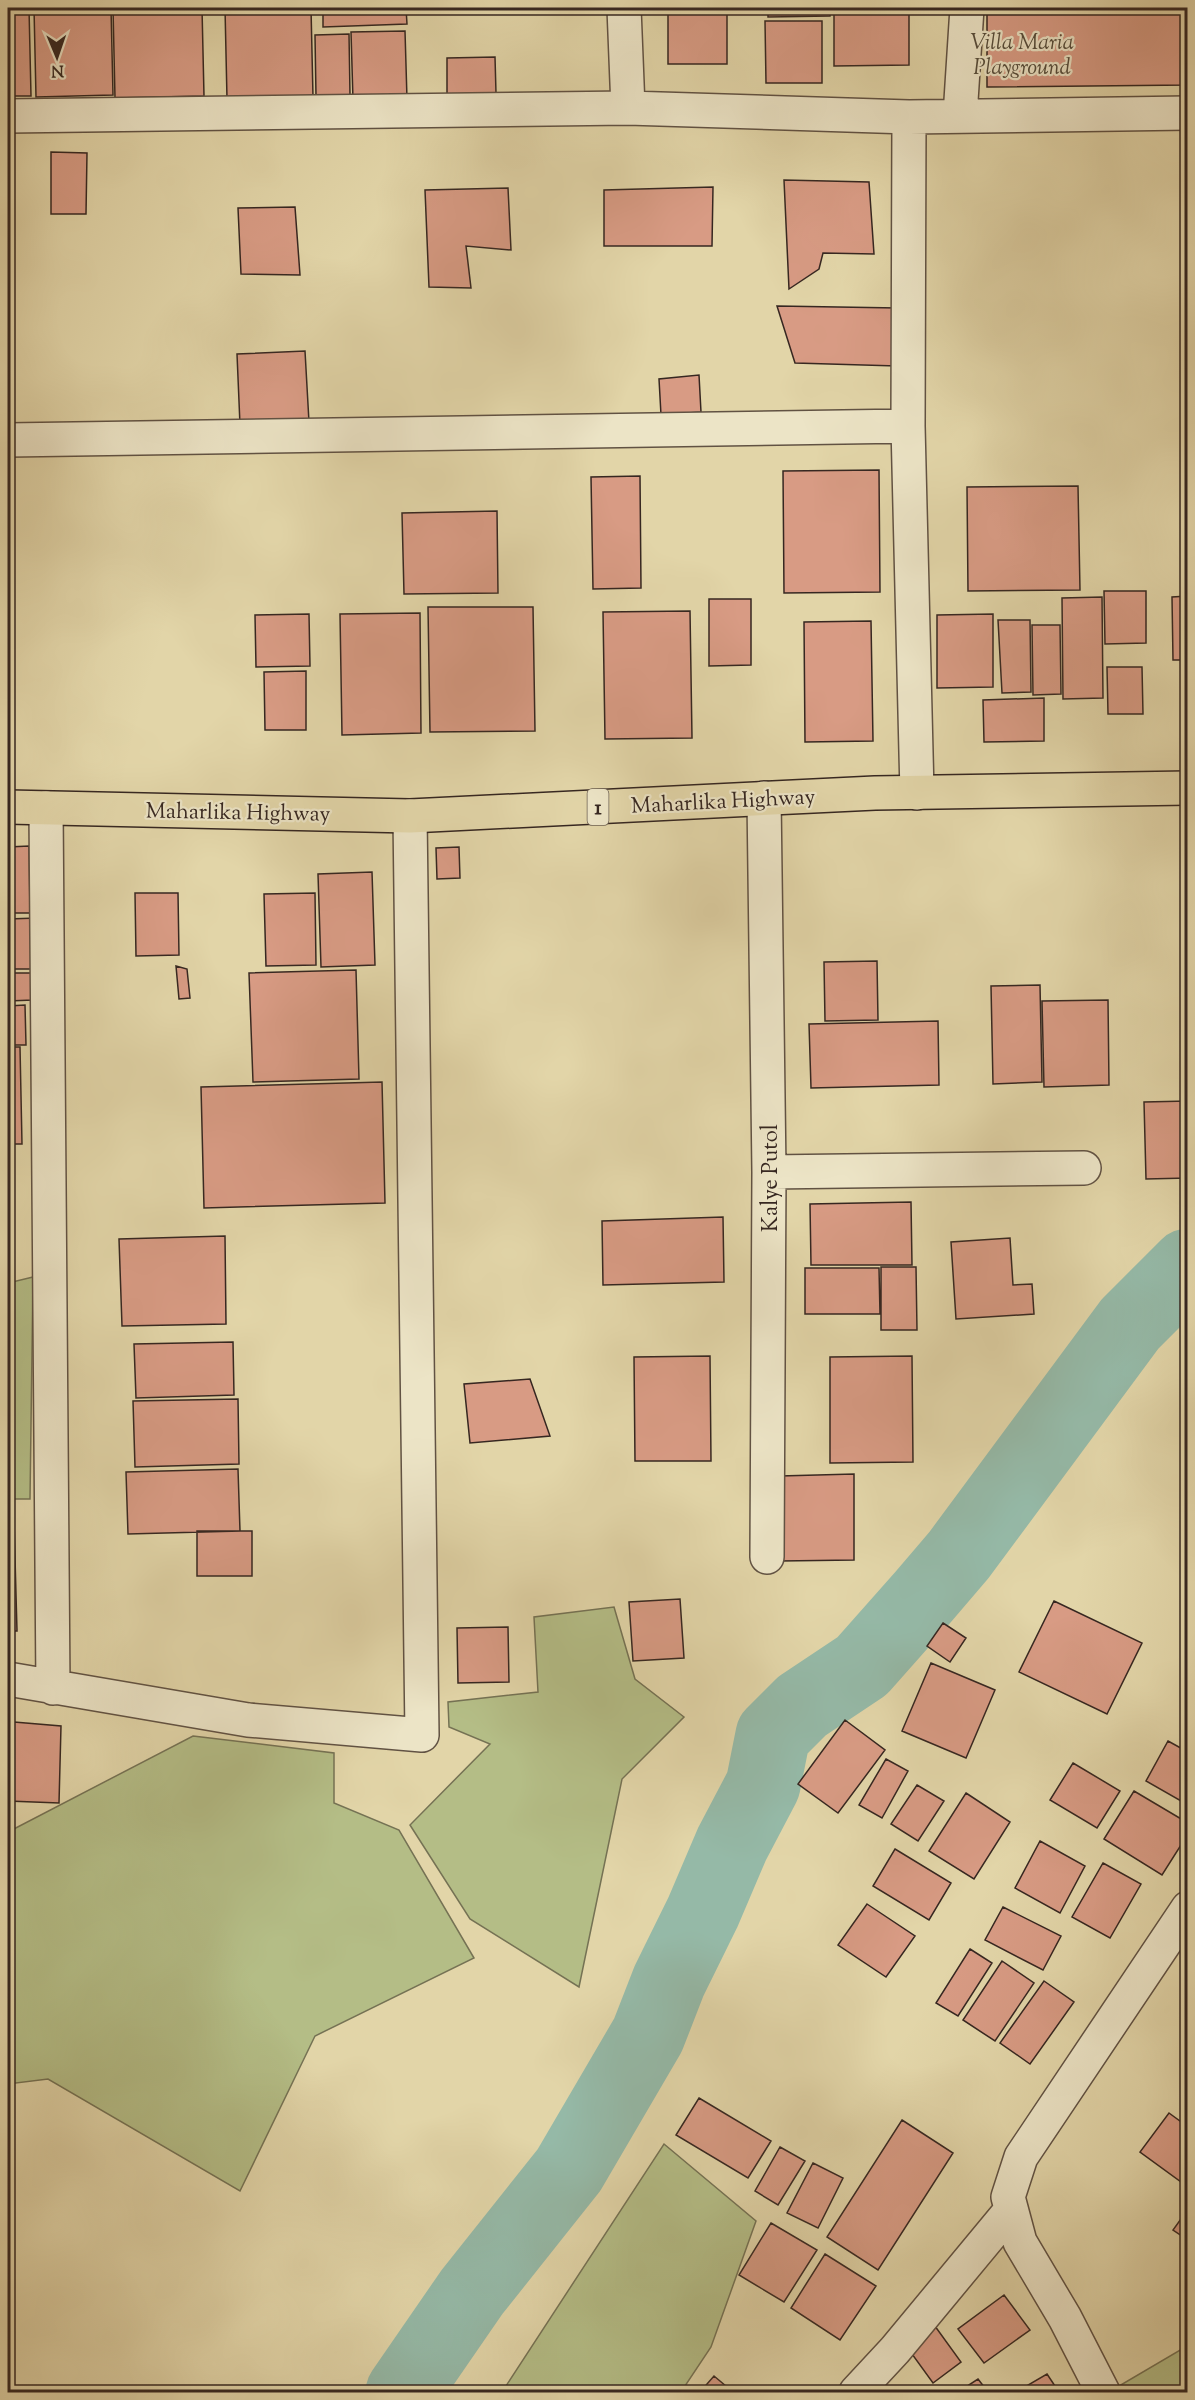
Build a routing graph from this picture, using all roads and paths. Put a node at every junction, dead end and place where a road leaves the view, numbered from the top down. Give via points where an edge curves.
1 (624, 8) edge
2 (967, 8) edge
3 (628, 108) junction
4 (1188, 113) edge
5 (8, 116) edge
6 (960, 116) junction
7 (909, 117) junction
8 (908, 426) junction
9 (8, 440) edge
10 (1188, 788) edge
11 (917, 793) junction
12 (764, 798) junction
13 (8, 807) edge
14 (46, 808) junction
15 (410, 816) junction
16 (1084, 1168) dead end
17 (769, 1173) junction
18 (767, 1557) dead end
19 (8, 1679) edge
20 (53, 1688) junction
21 (1188, 1908) edge
22 (1011, 2210) junction
23 (856, 2392) edge
24 (1103, 2392) edge

1 - 3 street
2 - 6 street
3 - 5 street
3 - 7 street
4 - 6 street
6 - 7 street
7 - 8 street
8 - 9 street
8 - 11 street
10 - 11 highway, Maharlika Highway / 1
11 - 12 highway, Maharlika Highway / 1
12 - 15 highway, Maharlika Highway / 1
12 - 17 street, Kalye Putol
13 - 14 highway, Maharlika Highway / 1
14 - 15 highway, Maharlika Highway / 1
14 - 20 street
15 - 20 street via 422,1734 248,1720
16 - 17 street
17 - 18 street, Kalye Putol
19 - 20 street
21 - 22 street via 1021,2157 1008,2197
22 - 23 street via 896,2350
22 - 24 street via 1020,2242

